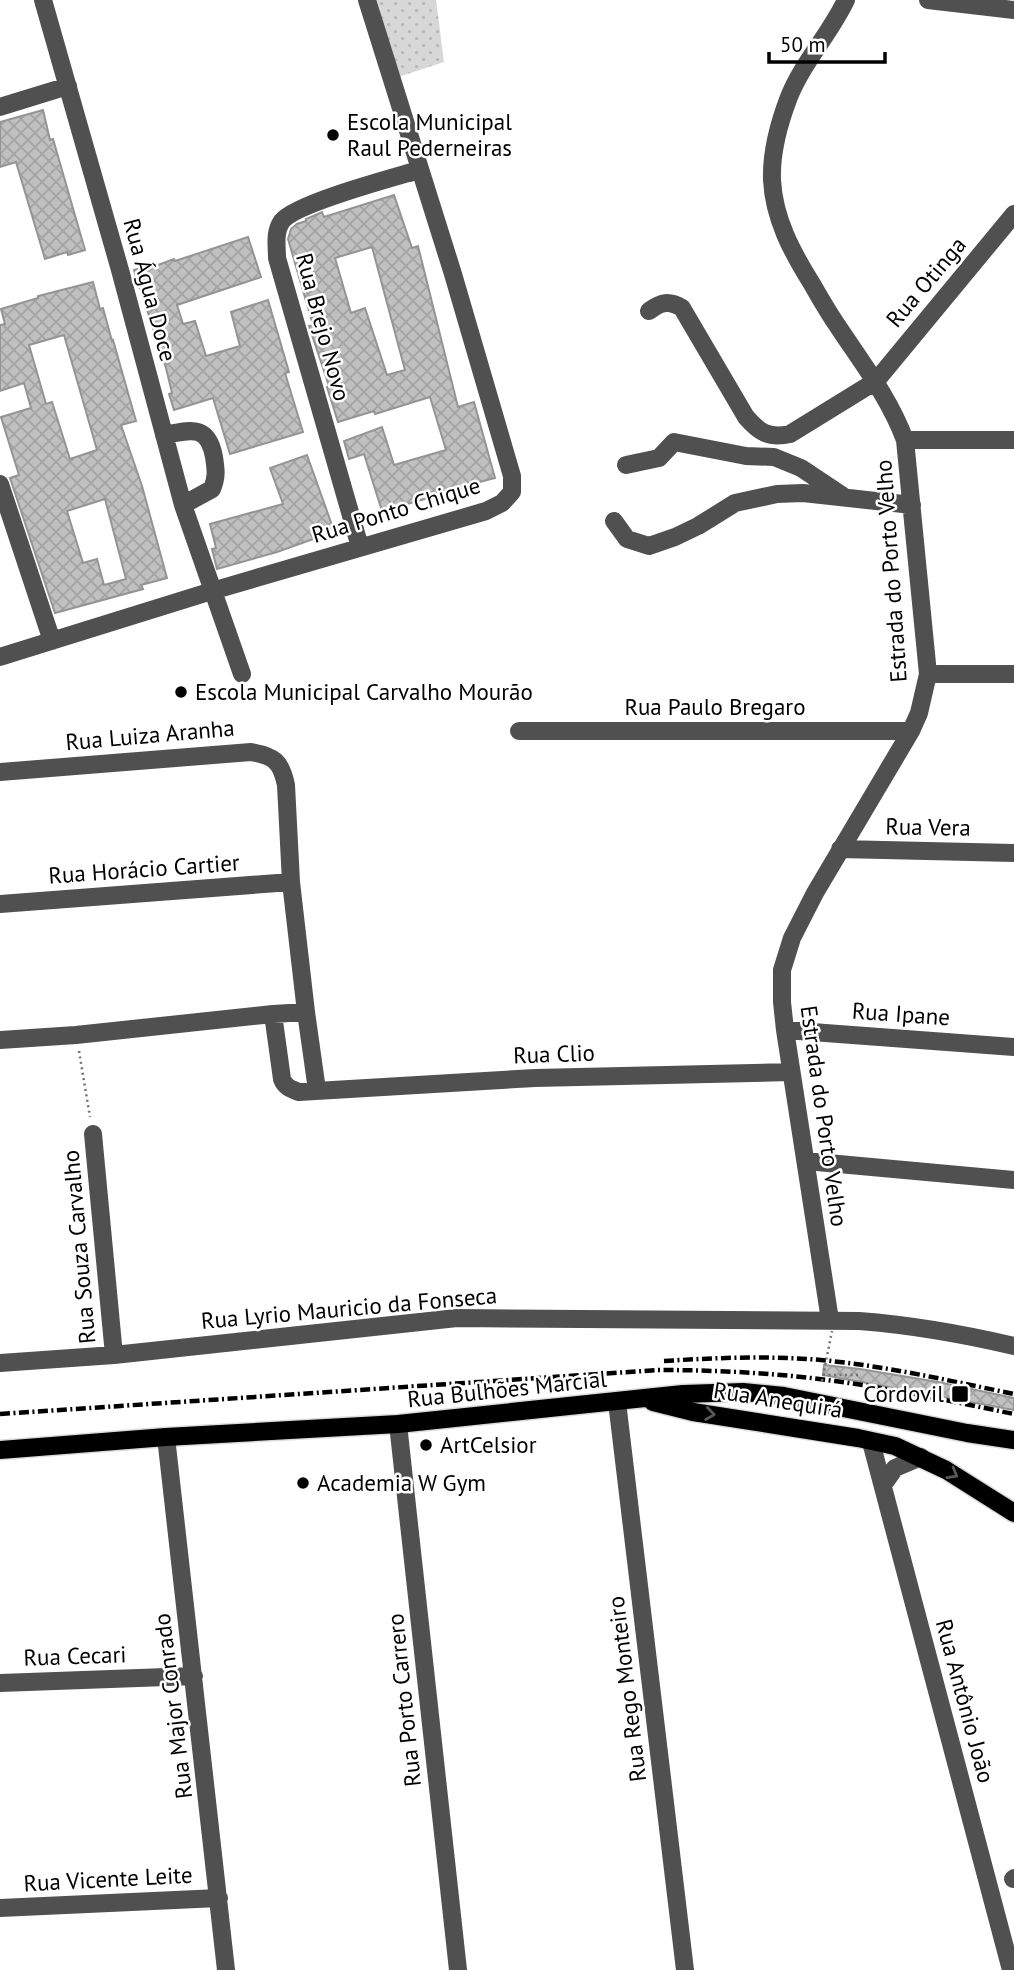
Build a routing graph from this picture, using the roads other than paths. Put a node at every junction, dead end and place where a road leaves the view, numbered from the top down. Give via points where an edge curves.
1 (43, 0) edge
2 (367, 0) edge
3 (846, 0) edge
4 (928, 0) edge
5 (1014, 10) edge
6 (68, 86) junction
7 (0, 107) edge
8 (419, 170) junction
9 (1014, 214) edge
10 (649, 311) dead end
11 (876, 381) junction
12 (164, 435) junction
13 (905, 440) junction
14 (1014, 440) edge
15 (626, 465) dead end
16 (0, 484) edge
17 (846, 498) junction
18 (183, 505) junction
19 (912, 505) junction
20 (614, 521) dead end
21 (359, 547) junction
22 (212, 591) junction
23 (52, 641) junction
24 (0, 657) edge
25 (242, 674) dead end
26 (928, 674) junction
27 (1014, 674) edge
28 (519, 731) dead end
29 (911, 732) junction
30 (0, 772) edge
31 (840, 849) junction
32 (1014, 853) edge
33 (291, 882) junction
34 (0, 904) edge
35 (306, 1012) junction
36 (273, 1014) junction
37 (785, 1030) junction
38 (0, 1040) edge
39 (1014, 1047) edge
40 (792, 1072) junction
41 (317, 1090) junction
42 (93, 1134) road end
43 (806, 1161) junction
44 (1014, 1181) edge
45 (831, 1326) junction
46 (1014, 1346) edge
47 (114, 1355) junction
48 (0, 1363) edge
49 (643, 1399) junction
50 (617, 1402) junction
51 (398, 1424) junction
52 (166, 1437) junction
53 (1014, 1440) edge
54 (871, 1441) junction
55 (0, 1450) edge
56 (921, 1457) junction
57 (883, 1485) junction
58 (1014, 1513) edge
59 (194, 1676) junction
60 (0, 1683) edge
61 (219, 1898) junction
62 (0, 1908) edge
63 (226, 1970) edge
64 (458, 1970) edge
65 (685, 1970) edge
66 (1011, 1970) edge

1 - 6 street, Rua Água Doce
2 - 8 street, Rua Ponto Chique
3 - 11 street, Estrada do Porto Velho via 790,94 778,133 772,180 776,208 794,256
4 - 5 street
6 - 7 street
6 - 12 street, Rua Água Doce
8 - 21 street, Rua Brejo Novo via 309,205 289,214 277,230 277,258
8 - 21 street, Rua Ponto Chique via 509,465 512,492 486,511
9 - 11 street, Rua Otinga
10 - 11 street, Rua Otinga via 667,302 682,308 746,417 766,434 790,434
11 - 13 street, Estrada do Porto Velho
12 - 18 street, Rua Água Doce
12 - 18 street via 201,432 211,444 217,477 212,489
13 - 14 street
13 - 19 street, Estrada do Porto Velho
15 - 17 street via 659,458 674,442 774,457 801,468
16 - 23 street
17 - 19 street
17 - 20 street via 789,492 735,503 698,526 649,547 626,539
18 - 22 street, Rua Água Doce
19 - 26 street, Estrada do Porto Velho
21 - 22 street, Rua Ponto Chique
22 - 23 street, Rua Ponto Chique
22 - 25 street, Rua Água Doce
23 - 24 street, Rua Ponto Chique
26 - 27 street
26 - 29 street, Estrada do Porto Velho
28 - 29 street, Rua Paulo Bregaro
29 - 31 street, Estrada do Porto Velho
30 - 33 street, Rua Luiza Aranha via 251,752 265,755 276,761 286,785
31 - 32 street, Rua Vera
31 - 37 street, Estrada do Porto Velho via 792,938 782,970
33 - 34 street, Rua Horácio Cartier
33 - 35 street
35 - 36 street
35 - 41 street
36 - 38 street
36 - 41 street, Rua Clio via 284,1083 299,1092
37 - 39 street, Rua Ipane
37 - 40 street, Estrada do Porto Velho
40 - 41 street, Rua Clio via 535,1078
40 - 43 street, Estrada do Porto Velho
42 - 47 street, Rua Souza Carvalho
43 - 44 street
43 - 45 street, Estrada do Porto Velho
45 - 46 street, Rua Lyrio Mauricio da Fonseca via 894,1324
45 - 47 street, Rua Lyrio Mauricio da Fonseca via 457,1318
47 - 48 street, Rua Lyrio Mauricio da Fonseca
49 - 50 main road, Rua Bulhões Marcial
49 - 53 main road, Rua Bulhões Marcial via 743,1392 784,1396
49 -> 54 main road, Rua Anequirá via 693,1412
50 - 51 main road, Rua Bulhões Marcial
50 - 65 street, Rua Rego Monteiro
51 - 52 main road, Rua Bulhões Marcial
51 - 64 street, Rua Porto Carrero
52 - 55 main road, Rua Bulhões Marcial
52 - 59 street, Rua Major Conrado
54 - 56 main road, Rua Anequirá
54 - 57 street, Rua Antônio João
56 - 57 street via 895,1468
56 -> 58 main road, Rua Anequirá
57 - 66 street, Rua Antônio João
59 - 60 street, Rua Cecari
59 - 61 street, Rua Major Conrado
61 - 62 street, Rua Vicente Leite
61 - 63 street, Rua Major Conrado

